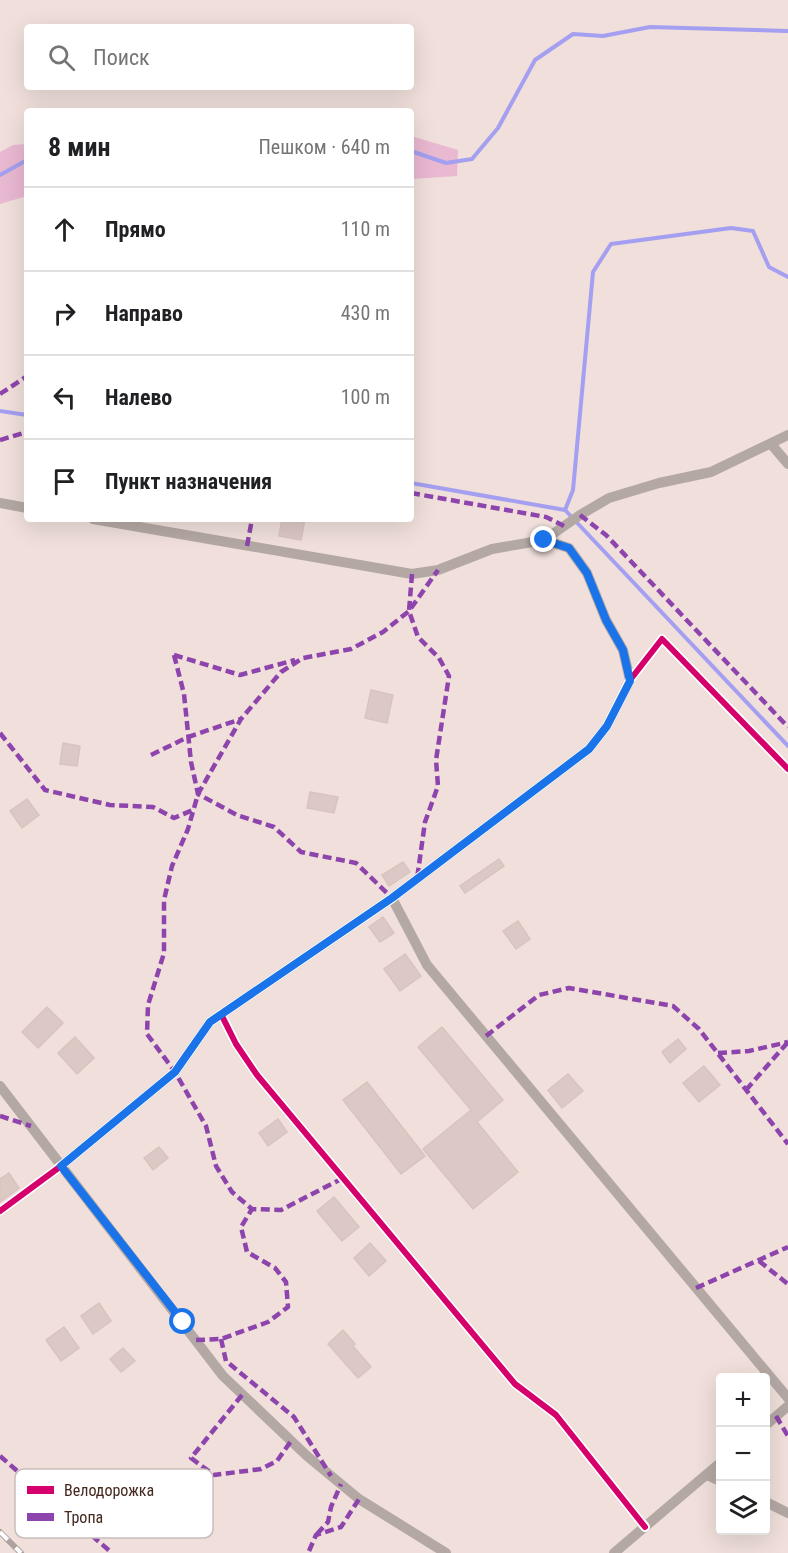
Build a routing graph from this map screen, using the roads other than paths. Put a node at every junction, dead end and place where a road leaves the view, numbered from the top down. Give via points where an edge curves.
1 (788, 435) edge
2 (771, 444) junction
3 (788, 464) edge
4 (0, 503) edge
5 (24, 507) edge
6 (110, 522) edge
7 (544, 540) junction
8 (630, 681) junction
9 (788, 770) edge
10 (392, 898) junction
11 (221, 1014) junction
12 (0, 1086) edge
13 (61, 1166) junction
14 (0, 1211) edge
15 (788, 1398) edge
16 (788, 1406) edge
17 (770, 1421) edge
18 (716, 1466) edge
19 (707, 1474) junction
20 (716, 1479) edge
21 (770, 1504) edge
22 (788, 1513) edge
23 (645, 1527) junction
24 (446, 1553) edge
25 (614, 1553) edge

1 - 2 street
2 - 3 street
2 - 7 street via 711,472 609,498
4 - 5 street
6 - 7 street via 412,574 438,570 492,549
7 - 8 street via 569,548 587,573 623,650
8 - 9 street via 662,639
8 - 10 street via 607,726 589,749
10 - 11 street
10 - 15 street via 427,965
11 - 13 street via 210,1022 175,1072
11 - 23 street via 257,1075 516,1384 556,1415
12 - 13 street
13 - 14 street
13 - 24 street via 223,1376 359,1499
16 - 17 street
18 - 19 street
19 - 20 street
19 - 23 street
21 - 22 street
23 - 25 street

